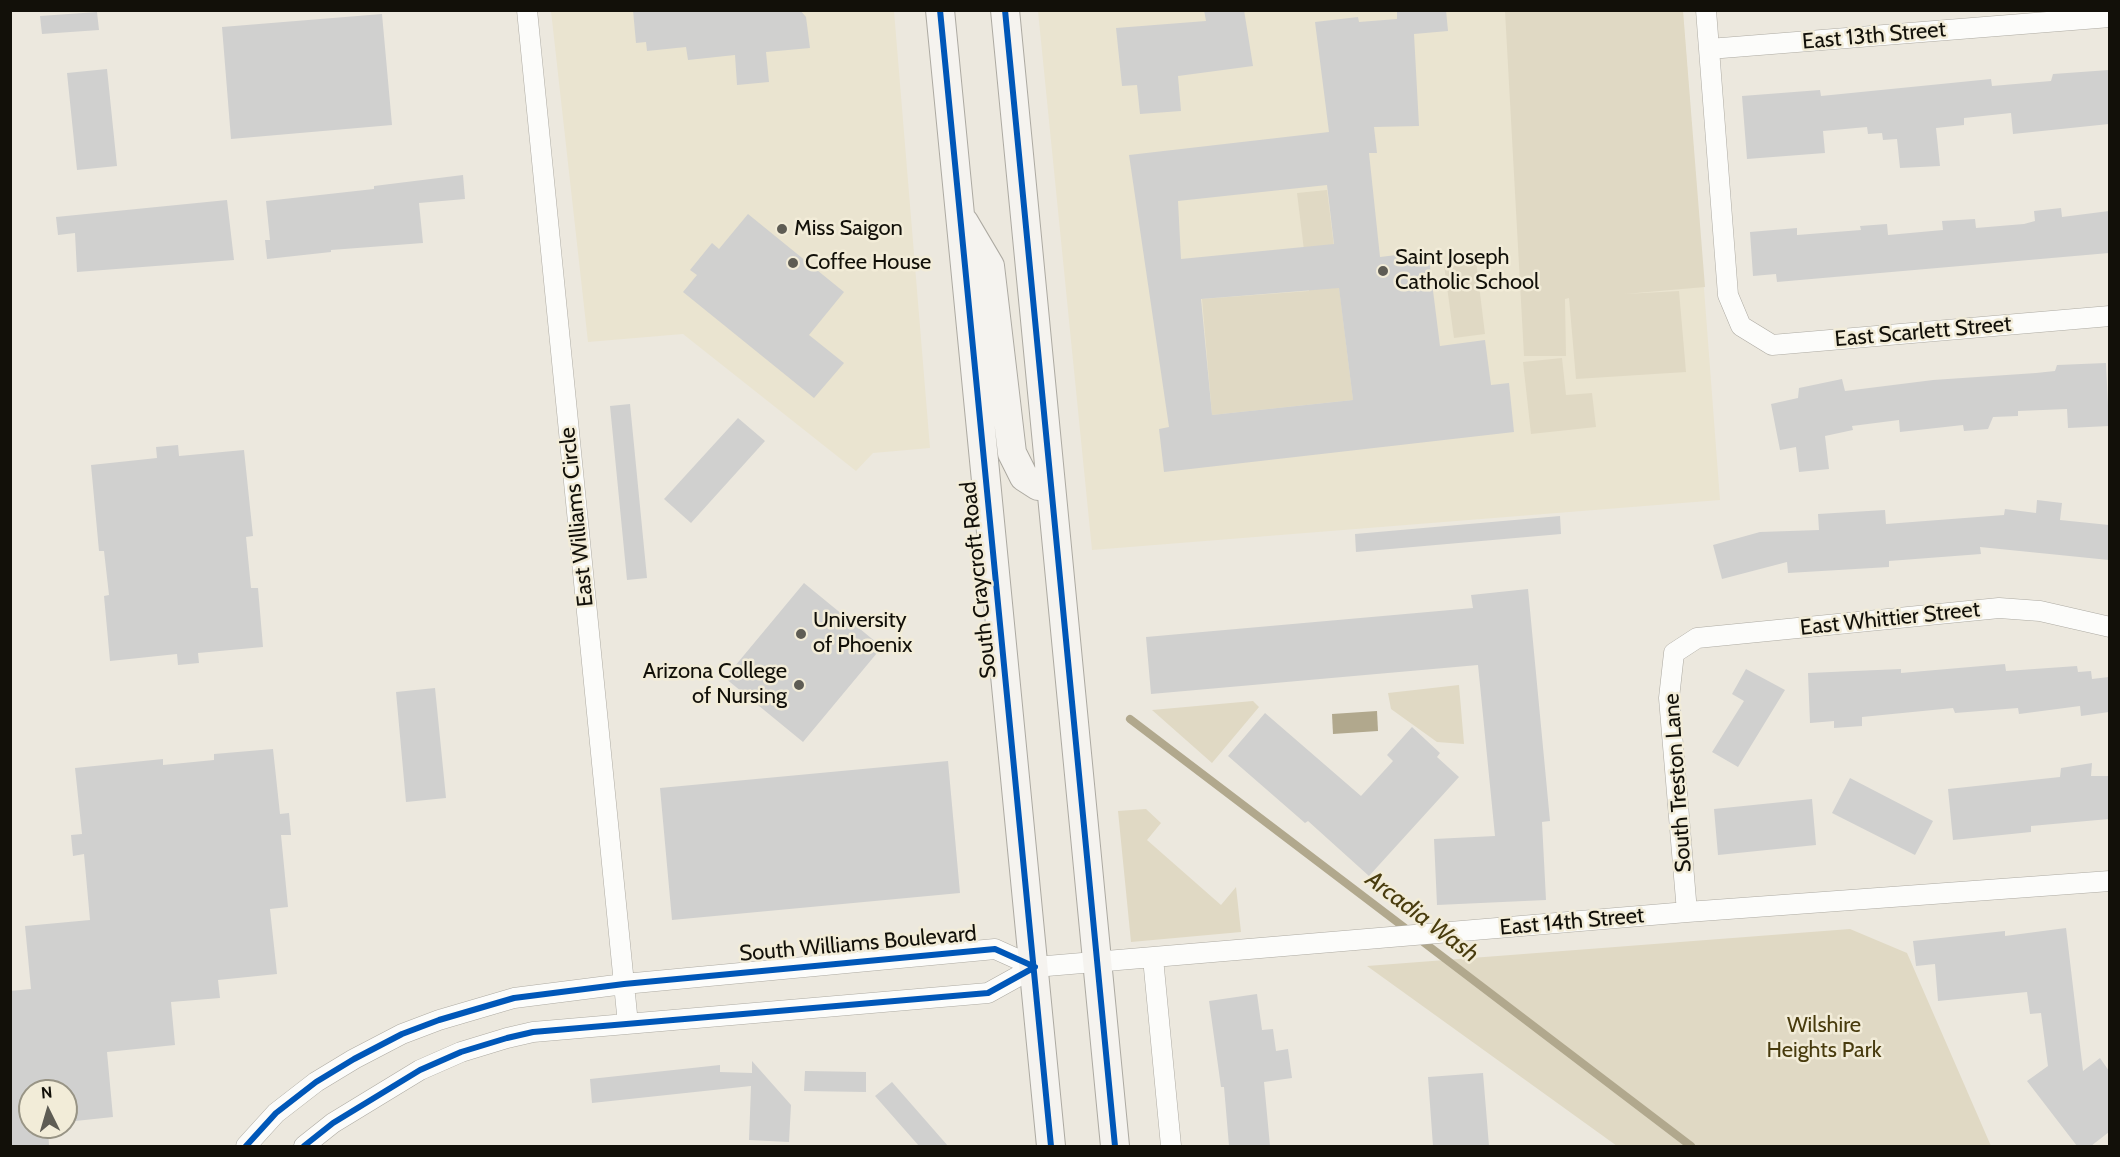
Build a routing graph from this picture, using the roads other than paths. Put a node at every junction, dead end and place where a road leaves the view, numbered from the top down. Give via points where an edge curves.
1 (527, 10) edge
2 (940, 10) edge
3 (1005, 10) edge
4 (1706, 10) edge
5 (2109, 17) edge
6 (1709, 50) junction
7 (960, 215) junction
8 (2109, 316) edge
9 (1052, 486) junction
10 (2109, 627) edge
11 (1674, 653) joint
12 (2109, 881) edge
13 (1687, 912) junction
14 (1153, 958) junction
15 (1098, 962) junction
16 (1035, 967) junction
17 (624, 984) junction
18 (628, 1024) junction
19 (246, 1146) edge
20 (304, 1146) edge
21 (1051, 1146) edge
22 (1115, 1146) edge
23 (1171, 1146) edge

1 - 17 street, East Williams Circle
2 - 7 main road, South Craycroft Road
3 - 9 main road
4 - 6 street
5 - 6 street, East 13th Street
6 - 8 street, East Scarlett Street via 1728,295 1741,326 1772,345
7 - 9 main road via 990,266 1012,453 1024,477 1038,486
7 - 16 main road, South Craycroft Road
9 - 15 main road
10 - 11 street, East Whittier Street via 2040,611 1999,608 1697,638
11 - 13 street, South Treston Lane via 1669,698
12 - 13 street, East 14th Street
13 - 14 street, East 14th Street
14 - 15 street, East 14th Street
14 - 23 street
15 - 16 street, East 14th Street
15 - 22 main road
16 - 17 street, South Williams Boulevard via 995,949
16 - 18 street via 988,993
16 - 21 main road, South Craycroft Road
17 - 18 street, East Williams Circle
17 - 19 street, South Williams Boulevard via 514,998 476,1007 402,1034 316,1082 276,1113
18 - 20 street via 533,1032 461,1052 379,1093

